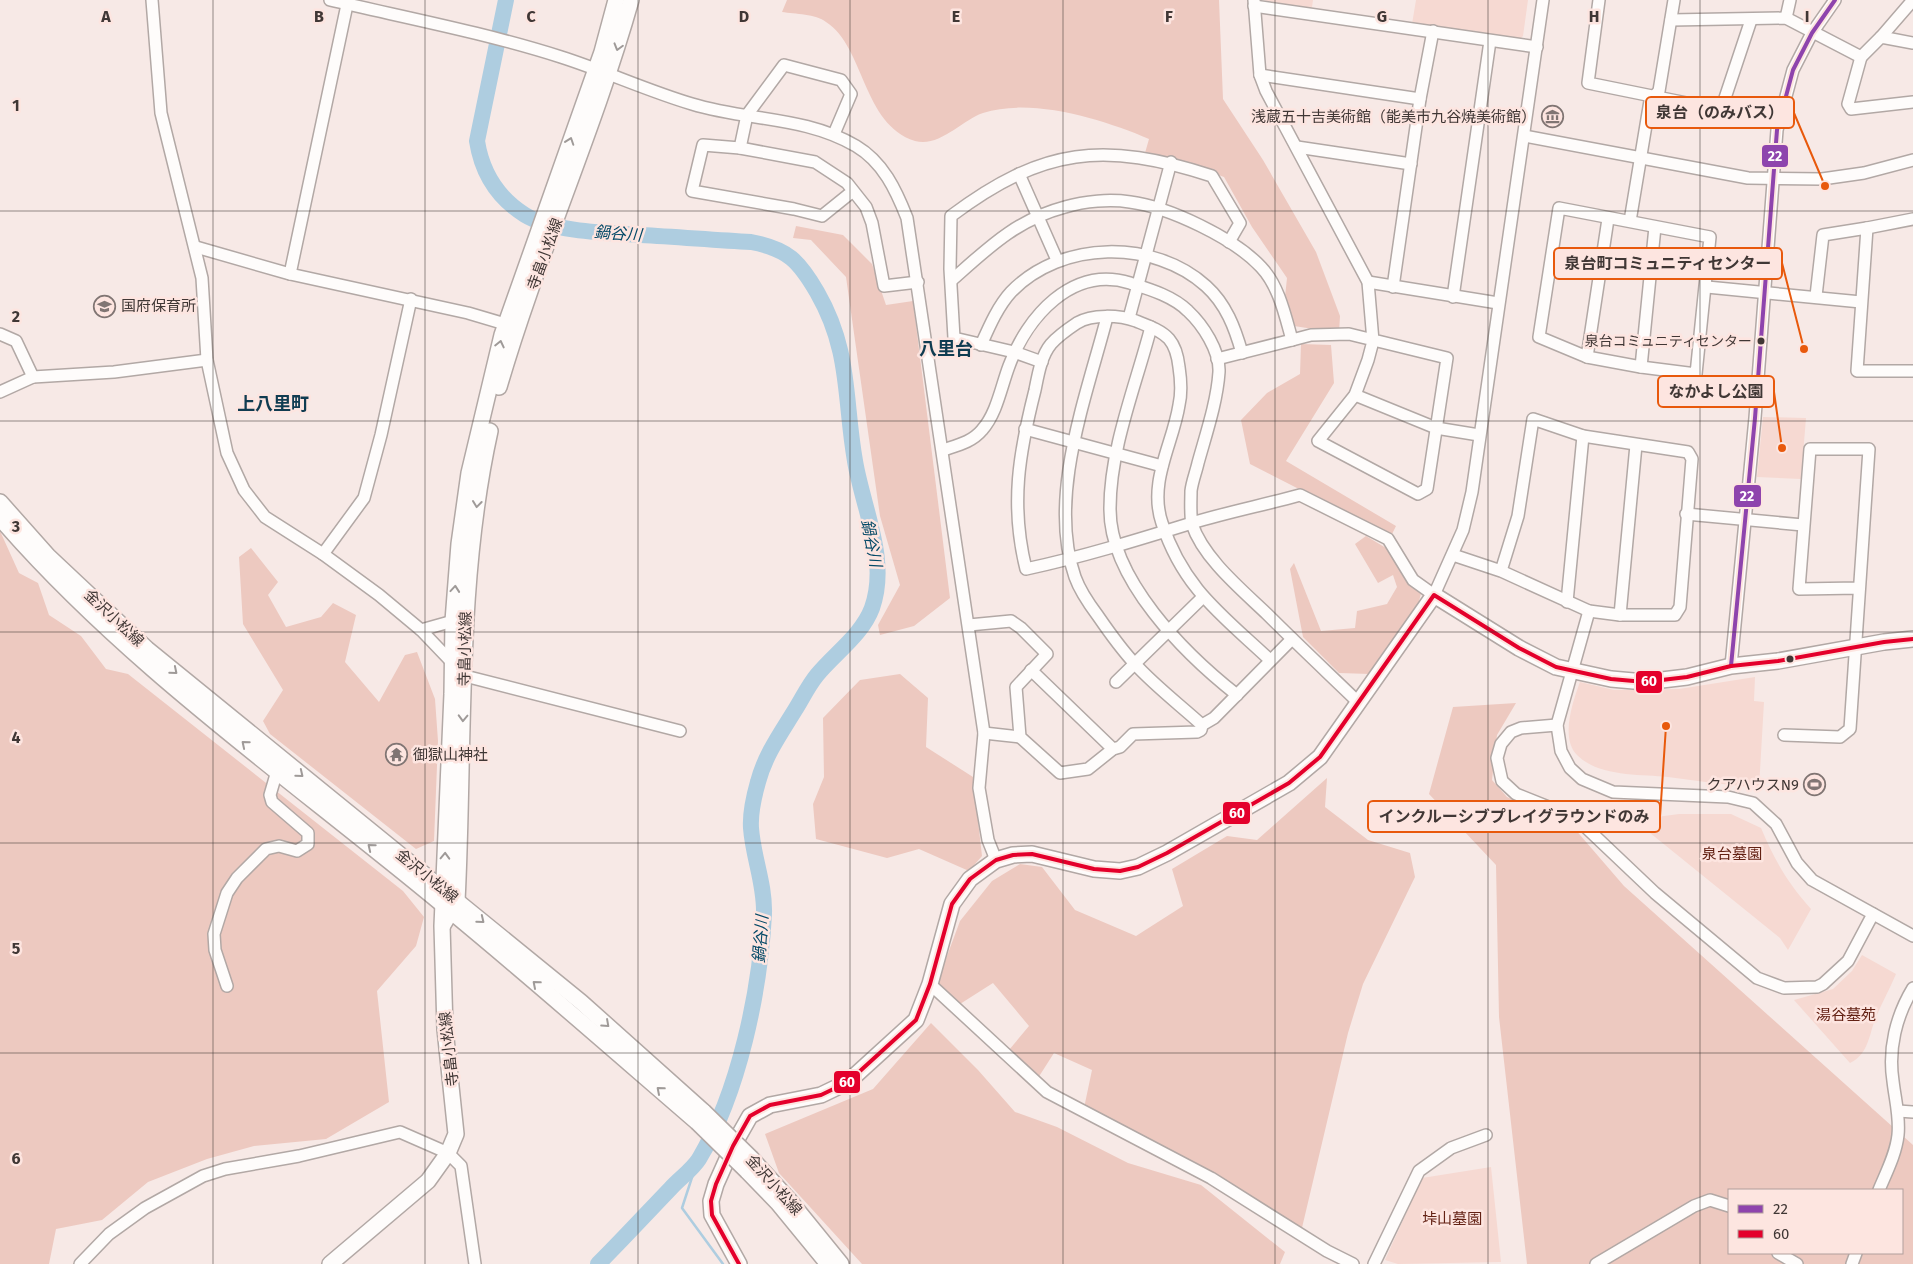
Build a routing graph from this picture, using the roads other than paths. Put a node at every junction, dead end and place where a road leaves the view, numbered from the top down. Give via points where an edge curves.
1 (152, 0) edge
2 (330, 0) edge
3 (616, 0) edge
4 (631, 0) edge
5 (1543, 0) edge
6 (1599, 0) edge
7 (1674, 0) edge
8 (1790, 0) edge
9 (1835, 0) edge
10 (1913, 0) edge
11 (347, 2) edge
12 (1254, 3) edge
13 (1786, 18) junction
14 (1671, 20) junction
15 (1751, 20) junction
16 (1433, 32) junction
17 (1812, 33) junction
18 (1881, 37) junction
19 (1490, 41) junction
20 (1913, 43) edge
21 (1537, 47) junction
22 (1861, 57) junction
23 (602, 72) junction
24 (1260, 75) junction
25 (1654, 96) junction
26 (1420, 99) junction
27 (1913, 102) edge
28 (747, 115) junction
29 (834, 134) junction
30 (1524, 136) junction
31 (1296, 147) junction
32 (740, 148) junction
33 (1639, 157) junction
34 (1913, 160) edge
35 (1171, 162) junction
36 (1411, 164) junction
37 (1019, 174) junction
38 (1772, 178) junction
39 (853, 191) junction
40 (1159, 209) junction
41 (1037, 218) junction
42 (1608, 218) junction
43 (1913, 219) edge
44 (1630, 221) junction
45 (1655, 227) junction
46 (1867, 228) junction
47 (1229, 242) junction
48 (196, 247) junction
49 (1146, 255) junction
50 (1056, 260) junction
51 (290, 274) junction
52 (952, 280) junction
53 (918, 282) junction
54 (1368, 282) junction
55 (1138, 285) junction
56 (1392, 287) junction
57 (1706, 287) junction
58 (1764, 291) junction
59 (1816, 296) junction
60 (1453, 297) junction
61 (411, 300) junction
62 (1861, 302) junction
63 (1498, 303) junction
64 (1107, 317) junction
65 (1129, 318) junction
66 (512, 326) junction
67 (1151, 327) junction
68 (0, 334) edge
69 (1292, 340) junction
70 (1373, 341) junction
71 (980, 344) junction
72 (1014, 352) junction
73 (1242, 353) junction
74 (1587, 357) junction
75 (1217, 358) junction
76 (207, 360) junction
77 (1042, 362) junction
78 (1641, 367) junction
79 (1913, 371) edge
80 (33, 377) junction
81 (0, 392) edge
82 (1355, 395) junction
83 (1026, 428) junction
84 (1436, 428) junction
85 (1479, 435) junction
86 (1583, 436) junction
87 (1075, 442) junction
88 (1636, 445) junction
89 (943, 450) junction
90 (1117, 454) junction
91 (1162, 466) junction
92 (0, 502) edge
93 (1686, 514) junction
94 (0, 518) edge
95 (1744, 521) junction
96 (1192, 523) junction
97 (1803, 525) junction
98 (1166, 532) junction
99 (1116, 546) junction
100 (323, 554) junction
101 (1453, 555) junction
102 (1071, 560) junction
103 (1501, 571) junction
104 (1859, 588) junction
105 (1434, 595) junction
106 (1203, 597) junction
107 (1567, 602) junction
108 (1589, 612) junction
109 (1620, 615) junction
110 (453, 621) junction
111 (969, 625) junction
112 (421, 630) junction
113 (1170, 632) junction
114 (1292, 638) junction
115 (1913, 639) edge
116 (1854, 647) junction
117 (1270, 660) junction
118 (452, 662) junction
119 (1136, 665) junction
120 (1731, 666) junction
121 (1031, 670) junction
122 (1572, 671) junction
123 (465, 676) junction
124 (1116, 682) dead end
125 (1236, 695) junction
126 (1358, 702) junction
127 (1202, 725) junction
128 (1557, 725) junction
129 (680, 731) dead end
130 (984, 733) junction
131 (1784, 735) dead end
132 (1020, 737) junction
133 (1113, 748) junction
134 (277, 771) junction
135 (996, 860) junction
136 (449, 902) junction
137 (1873, 914) junction
138 (1913, 936) edge
139 (930, 984) junction
140 (227, 986) dead end
141 (1913, 988) edge
142 (1898, 1111) junction
143 (1913, 1112) edge
144 (1486, 1135) dead end
145 (448, 1154) junction
146 (749, 1165) junction
147 (1880, 1189) edge
148 (1728, 1206) edge
149 (1780, 1254) edge
150 (80, 1264) edge
151 (330, 1264) edge
152 (475, 1264) edge
153 (739, 1264) edge
154 (828, 1264) edge
155 (841, 1264) edge
156 (1353, 1264) edge
157 (1374, 1264) edge
158 (1596, 1264) edge
159 (1797, 1264) edge

1 - 48 street via 161,113
2 - 11 street
3 - 23 main road, 寺畠小松線
4 -> 23 main road, 寺畠小松線
5 - 21 street
6 - 25 street via 1588,82
7 - 14 street
8 - 13 street
9 - 17 street
10 - 18 street
11 - 23 street via 514,44
11 - 51 street
12 - 16 street
12 - 24 street
13 - 15 street
13 - 17 street
14 - 15 street
14 - 25 street via 1659,91
15 - 25 street via 1722,110
16 - 19 street
16 - 26 street
17 - 22 street
17 - 38 street via 1794,70 1780,113
18 - 20 street
18 - 22 street
19 - 21 street
19 - 60 street
21 - 30 street
22 - 27 street via 1848,104 1851,109
23 - 28 street via 694,105
23 - 66 main road, 寺畠小松線
24 - 26 street
24 - 31 street
25 - 33 street via 1650,101
26 - 36 street
28 - 29 street via 804,124
28 - 29 street via 784,65 841,80 852,94
28 - 32 street
29 - 53 street via 879,166 896,191 907,218
30 - 33 street
30 - 63 street
31 - 36 street
31 - 54 street
32 - 39 street via 815,162
32 - 39 street via 703,145 692,191 822,216
33 - 38 street via 1748,178
33 - 44 street
34 - 38 street via 1847,176
35 - 37 street via 1091,154 1069,157
35 - 40 street
35 - 47 street via 1212,176 1240,223
36 - 56 street
37 - 41 street
37 - 52 street via 951,216
38 - 58 street
39 - 53 street via 866,207 872,223 884,286
40 - 41 street via 1129,202 1101,201 1065,207
40 - 47 street
40 - 49 street
41 - 50 street
41 - 52 street via 1004,234
42 - 44 street
42 - 74 street
42 - 74 street via 1559,208 1543,309 1539,337
43 - 46 street
44 - 45 street
45 - 57 street via 1710,237
45 - 78 street
46 - 59 street via 1823,235
46 - 62 street
47 - 69 street via 1261,267 1277,292
48 - 51 street
48 - 76 street via 202,278
49 - 50 street via 1121,252
49 - 55 street
49 - 73 street via 1164,260 1206,286 1222,305 1235,329
50 - 71 street via 1011,292
51 - 61 street
52 - 71 street via 954,338
53 - 89 street
54 - 56 street
54 - 70 street
55 - 65 street
55 - 72 street via 1106,279 1078,283 1046,307
55 - 75 street via 1189,311 1207,335
56 - 60 street
57 - 58 street
57 - 78 street via 1696,374
58 - 59 street
58 - 95 street via 1756,418
59 - 62 street
60 - 63 street
61 - 66 street
61 - 100 street via 364,498
62 - 79 street via 1857,371
63 - 85 street
64 - 65 street
64 - 77 street via 1086,318 1067,330 1050,345
64 - 87 street
65 - 67 street
110 -> 66 main road, 寺畠小松線 via 469,474
66 -> 123 main road, 寺畠小松線 via 480,475 467,595
67 - 90 street
67 - 91 street via 1169,339 1178,357 1181,386 1179,406
68 - 80 street via 16,341
69 - 70 street via 1311,335 1349,334
69 - 73 street
70 - 82 street
70 - 84 street via 1447,358
71 - 72 street
72 - 77 street
72 - 89 street via 989,422 971,440
73 - 75 street
74 - 78 street
75 - 96 street via 1219,370 1213,407 1191,489
76 - 80 street via 114,372
76 - 100 street via 227,453 244,490 265,517
77 - 83 street
80 - 81 street
82 - 84 street
82 - 84 street via 1318,441 1418,494 1427,489
83 - 87 street
83 - 102 street via 1016,496 1017,523 1026,569
84 - 85 street
85 - 101 street via 1472,492
86 - 88 street
86 - 103 street via 1533,419 1518,516
86 - 107 street
87 - 90 street
87 - 102 street via 1064,514
88 - 93 street via 1688,452 1692,459
88 - 109 street
89 - 111 street
90 - 91 street
90 - 99 street via 1110,508
91 - 98 street via 1158,501
92 -> 136 main road, 金沢小松線 via 48,556 147,649
93 - 95 street
93 - 109 street via 1680,606 1675,616
134 -> 94 main road, 金沢小松線 via 99,621 48,572
95 - 97 street
95 - 120 street
96 - 98 street
96 - 105 street via 1300,496 1388,539 1413,580
96 - 114 street via 1218,566
97 - 104 street via 1799,589
97 - 104 street via 1810,449 1869,449
98 - 99 street
98 - 106 street via 1175,558
99 - 102 street
99 - 113 street via 1137,590
100 - 112 street
101 - 103 street
101 - 105 street
102 - 119 street via 1083,595
103 - 107 street
104 - 116 street
105 - 122 main road via 1519,648 1556,667
105 - 126 main road
106 - 113 street
106 - 117 street
107 - 108 street
108 - 109 street
108 - 122 street
110 - 112 street
110 - 118 main road, 寺畠小松線
111 - 121 street via 1011,621 1021,628 1046,654
111 - 130 street
112 - 118 street
113 - 119 street
113 - 125 street
114 - 117 street
114 - 126 street
115 - 116 main road
116 - 120 main road
116 - 131 street via 1850,729 1840,737
117 - 125 street
118 - 123 street
136 -> 118 main road, 寺畠小松線
119 - 124 street
119 - 127 street
120 - 122 main road via 1687,677 1645,682
121 - 132 street via 1016,687
121 - 133 street
122 - 128 street
123 - 129 street
123 -> 136 main road, 寺畠小松線
125 - 127 street via 1214,718
126 - 135 main road via 1320,757 1289,783 1138,867 1120,871 1094,869 1032,854
127 - 133 street via 1197,732 1133,734 1120,748
128 - 137 street via 1561,751 1570,768 1582,779 1604,789 1728,797 1753,803 1776,824 1797,862 1812,880
128 - 137 street via 1511,732 1501,744 1498,758 1502,781 1516,794 1576,818 1655,893 1757,978 1784,988 1824,984 1848,961
130 - 132 street
130 - 135 street via 979,788 988,840
132 - 133 street via 1060,773 1088,769
136 -> 134 main road, 金沢小松線
134 - 140 street via 270,795 272,802 308,833 308,844 297,851 278,846 266,849 227,893 214,934 215,950
135 - 139 main road via 970,879 952,904
136 - 145 main road, 寺畠小松線 via 442,926 445,1029 456,1134
136 - 146 main road, 金沢小松線, bridge via 582,1002
137 - 138 street
139 - 153 main road via 916,1020 848,1082 822,1095 770,1105 750,1116 733,1146 711,1201 712,1215
139 - 156 street via 1046,1092 1210,1178
141 - 142 street via 1898,1021 1892,1045 1892,1080
142 - 143 street
142 - 147 street via 1898,1136
144 - 157 street via 1451,1148 1419,1171
145 - 150 street via 400,1132 299,1156 225,1168 187,1183 145,1208 109,1234
145 - 151 main road, 寺畠小松線 via 428,1180
145 - 152 street via 461,1166
146 - 154 main road, 金沢小松線
146 - 155 main road, 金沢小松線 via 789,1200
148 - 158 street via 1710,1200 1694,1206
149 - 159 street

